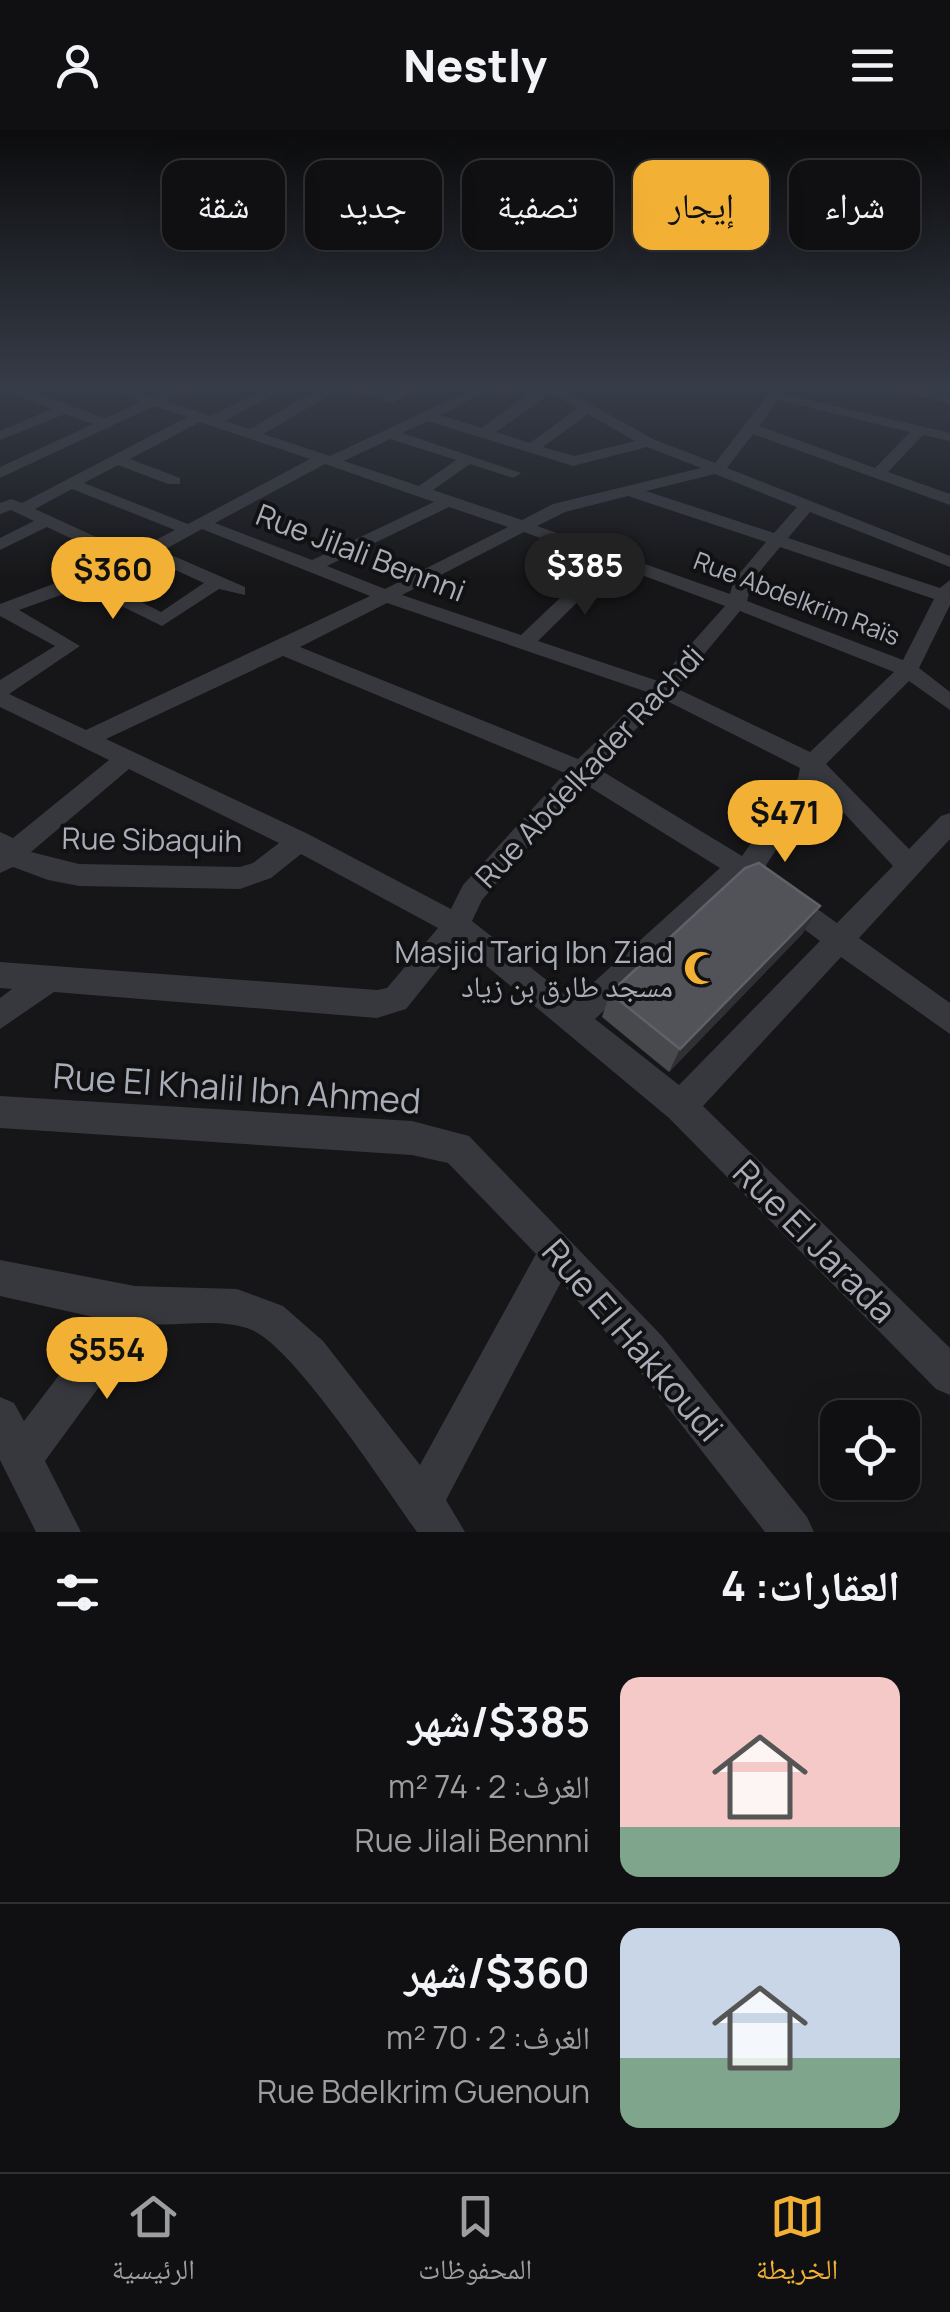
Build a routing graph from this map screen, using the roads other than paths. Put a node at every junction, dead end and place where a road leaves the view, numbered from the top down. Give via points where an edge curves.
1 (47, 450) edge
2 (135, 450) edge
3 (299, 450) edge
4 (348, 450) edge
5 (441, 450) edge
6 (540, 450) edge
7 (613, 450) edge
8 (670, 450) edge
9 (733, 450) edge
10 (813, 450) edge
11 (901, 450) edge
12 (116, 459) junction
13 (468, 459) junction
14 (327, 460) junction
15 (718, 469) junction
16 (0, 473) edge
17 (512, 473) dead end
18 (878, 474) junction
19 (174, 482) dead end
20 (71, 483) junction
21 (629, 491) junction
22 (420, 492) junction
23 (950, 500) edge
24 (448, 501) junction
25 (807, 505) junction
26 (11, 507) edge
27 (47, 521) junction
28 (525, 527) junction
29 (198, 528) junction
30 (4, 539) edge
31 (778, 540) junction
32 (142, 557) junction
33 (612, 558) junction
34 (948, 558) edge
35 (312, 567) junction
36 (85, 581) junction
37 (217, 582) junction
38 (238, 591) dead end
39 (947, 591) edge
40 (386, 596) junction
41 (736, 603) junction
42 (1, 610) edge
43 (523, 644) junction
44 (283, 648) junction
45 (908, 670) junction
46 (0, 690) edge
47 (662, 690) junction
48 (0, 698) edge
49 (950, 703) edge
50 (88, 738) junction
51 (126, 758) junction
52 (812, 764) junction
53 (582, 770) junction
54 (950, 822) edge
55 (299, 841) junction
56 (3, 853) edge
57 (908, 864) junction
58 (742, 868) junction
59 (457, 925) junction
60 (840, 941) junction
61 (0, 975) edge
62 (49, 979) junction
63 (0, 1015) edge
64 (575, 1018) junction
65 (950, 1020) edge
66 (680, 1108) junction
67 (0, 1112) edge
68 (466, 1156) joint
69 (558, 1250) junction
70 (0, 1278) edge
71 (136, 1305) junction
72 (950, 1375) edge
73 (0, 1417) edge
74 (23, 1456) junction
75 (432, 1518) edge
76 (59, 1532) edge
77 (792, 1532) edge

1 - 16 street
2 - 12 street
3 - 14 street, Rue Abdelkrim Raïs
4 - 14 street
5 - 13 street
6 - 7 street via 573,460
8 - 15 street
9 - 15 street
10 - 18 street
11 - 18 street
12 - 19 street
12 - 20 street
13 - 17 street
13 - 22 street
14 - 22 street, Rue Abdelkrim Raïs
14 - 29 street
15 - 21 street
15 - 25 street
18 - 23 street
20 - 26 street
20 - 29 street, Rue Jilali Bennni
21 - 28 street via 559,508
21 - 31 street
22 - 24 street, Rue Abdelkrim Raïs
24 - 28 street, Rue Abdelkrim Raïs
24 - 35 street
25 - 31 street, Rue Abdelkader Rachdi
25 - 34 street
26 - 27 street
27 - 30 street
27 - 32 street
28 - 33 street, Rue Abdelkrim Raïs
28 - 40 street
29 - 32 street
29 - 35 street, Rue Jilali Bennni
31 - 39 street
31 - 41 street, Rue Abdelkader Rachdi via 743,580
32 - 36 street
32 - 37 street
33 - 41 street, Rue Abdelkrim Raïs
33 - 43 street
35 - 40 street, Rue Jilali Bennni
36 - 37 street via 162,620
36 - 42 street
37 - 38 street
39 - 45 street
40 - 43 street, Rue Jilali Bennni
40 - 44 street
41 - 45 street, Rue Abdelkrim Raïs
41 - 47 street, Rue Abdelkader Rachdi
42 - 46 street via 70,646
43 - 47 street, Rue Jilali Bennni
44 - 50 street
44 - 53 street
45 - 49 street, Rue Abdelkrim Raïs
45 - 52 street
47 - 52 street, Rue Jilali Bennni
47 - 53 street, Rue Abdelkader Rachdi
48 - 50 street, Rue El Jarada
50 - 51 street, Rue El Jarada
51 - 55 street, Rue El Jarada
51 - 56 street
52 - 57 street, Rue Jilali Bennni
52 - 58 street via 780,828 756,861
53 - 58 street
53 - 59 street, Rue Abdelkader Rachdi via 472,894
54 - 57 street
55 - 56 street, Rue Sibaquih via 262,871 240,878 62,871 28,866
55 - 59 street, Rue El Jarada
57 - 60 street
58 - 60 street
58 - 64 street via 720,881
59 - 62 street, Rue Abdelkader Rachdi via 388,1003
59 - 64 street, Rue El Jarada
60 - 65 street
60 - 66 street
61 - 62 street, Rue Abdelkader Rachdi
62 - 63 street
64 - 66 street, Rue El Jarada
66 - 72 street, Rue El Jarada
67 - 68 street, Rue El Khalil Ibn Ahmed via 412,1138
68 - 69 street, Rue El Hakkoudi
69 - 75 street
69 - 77 street, Rue El Hakkoudi via 648,1350
70 - 71 street
71 - 74 street
71 - 75 street via 211,1304 274,1321
73 - 74 street
74 - 76 street

